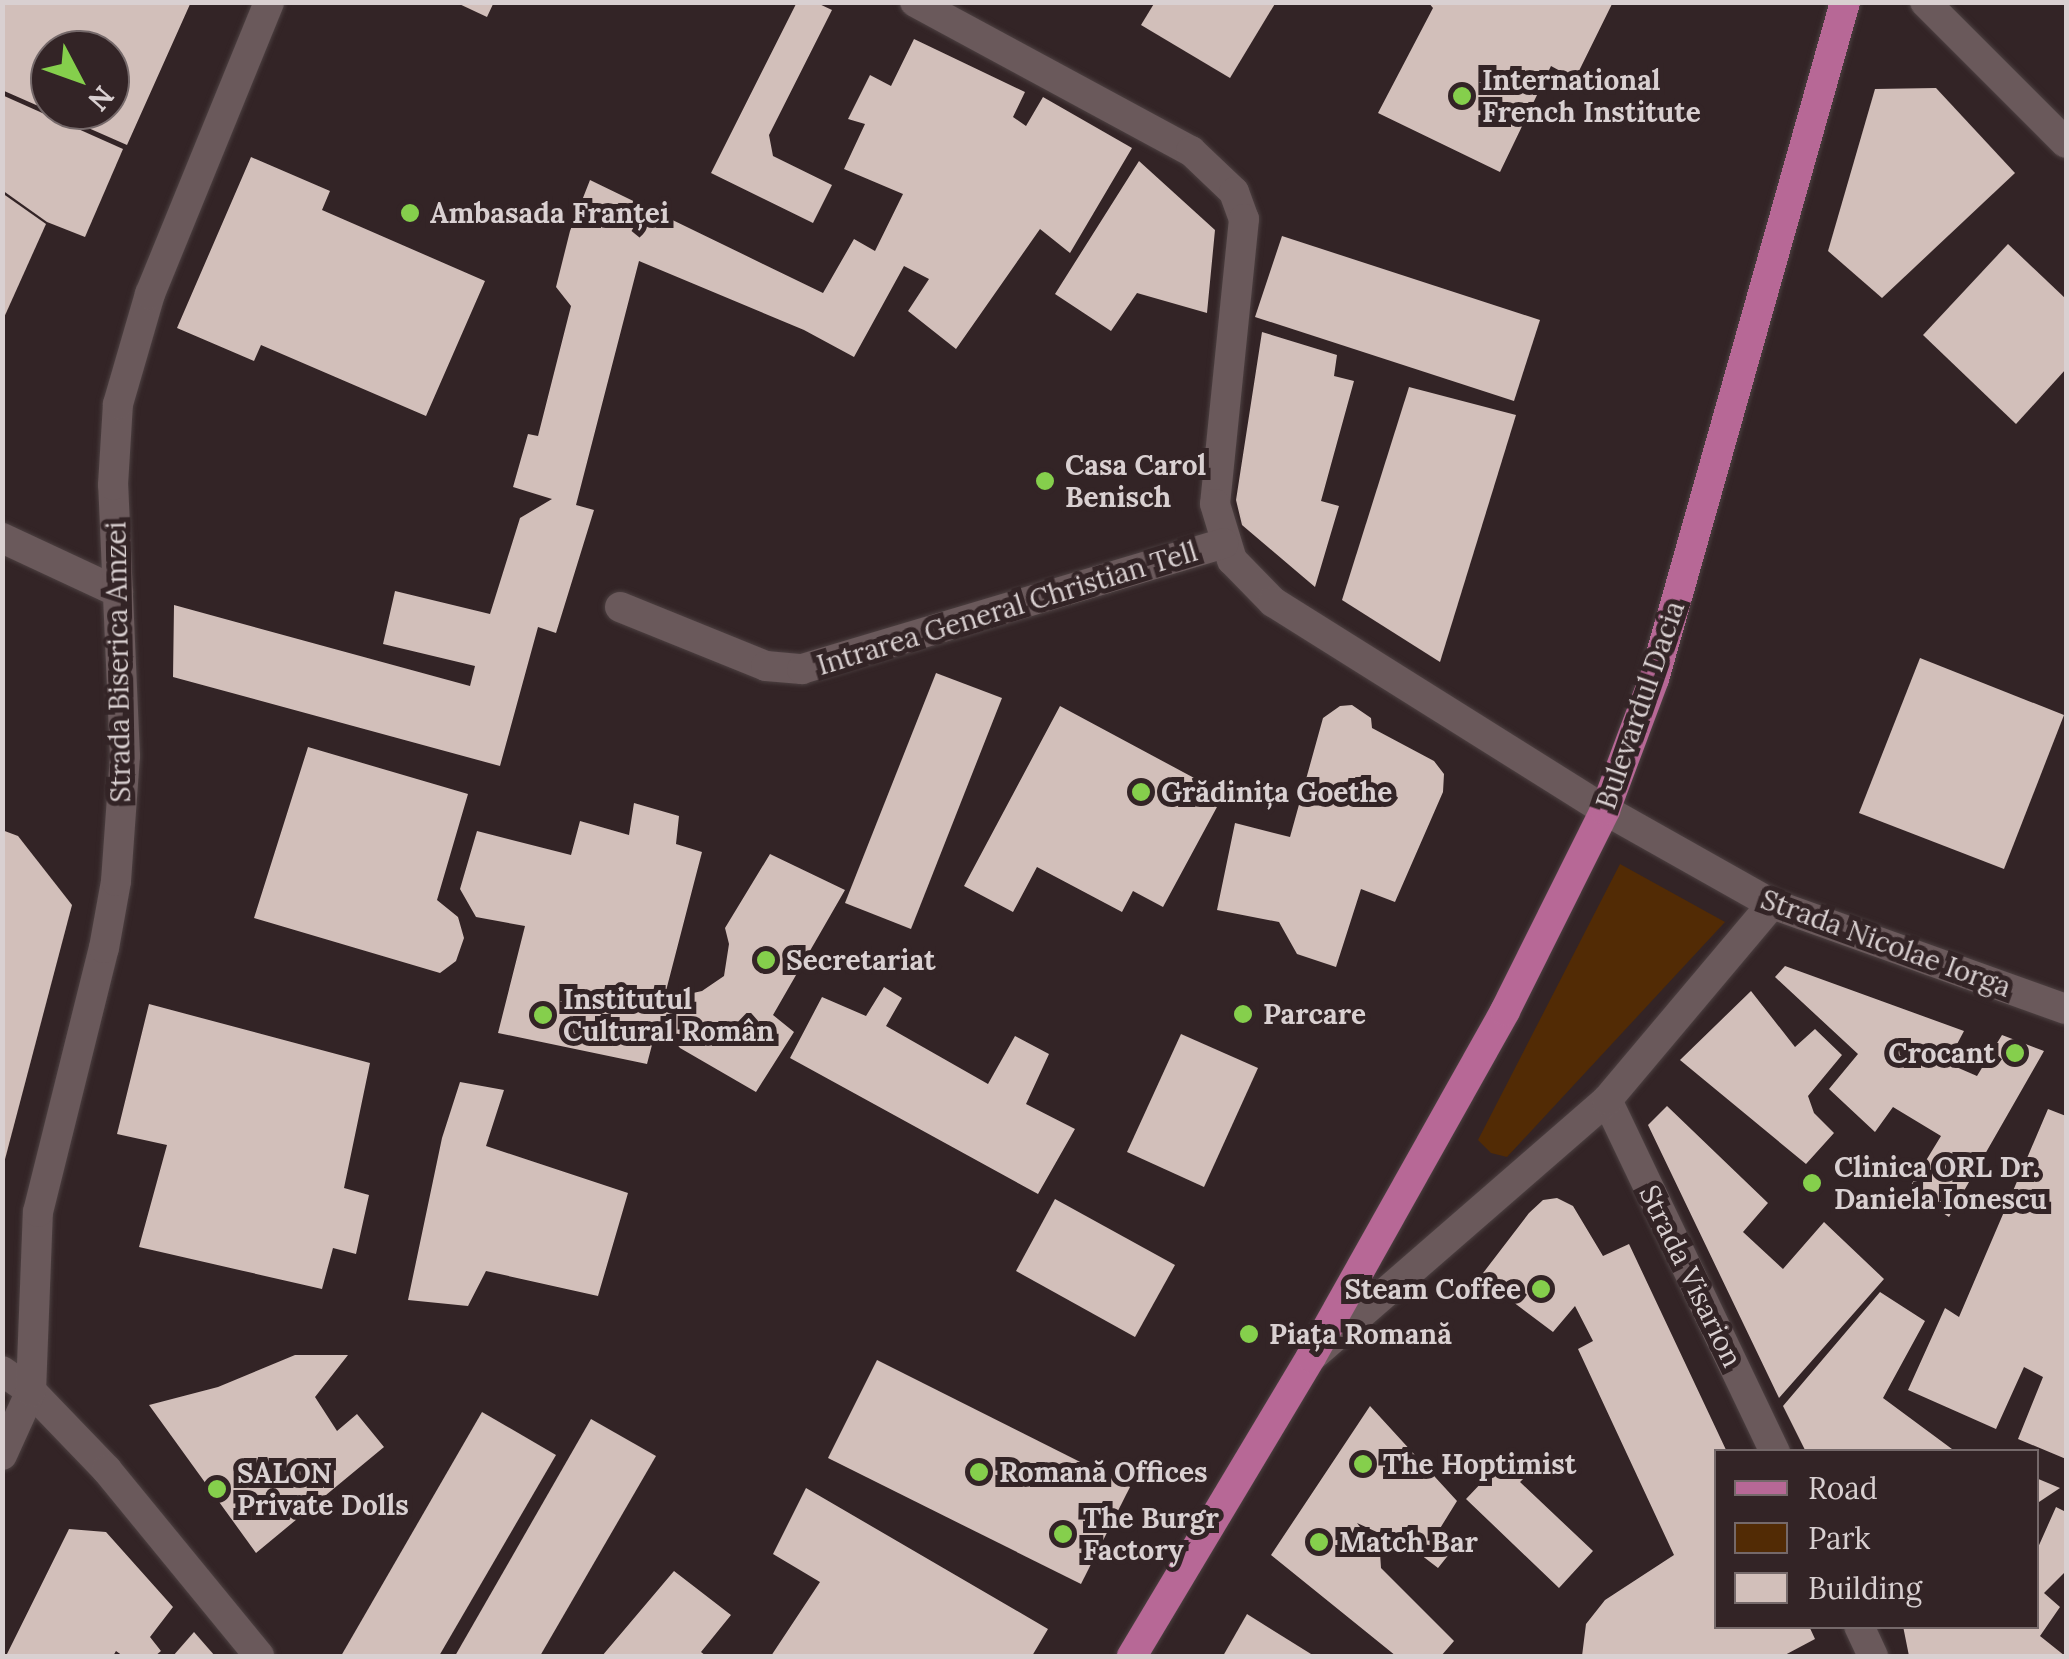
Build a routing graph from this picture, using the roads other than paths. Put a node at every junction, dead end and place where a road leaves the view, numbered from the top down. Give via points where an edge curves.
1 (269, 2) edge
2 (915, 2) edge
3 (1845, 2) edge
4 (1925, 2) edge
5 (2066, 143) edge
6 (2, 538) edge
7 (1224, 543) junction
8 (118, 592) junction
9 (620, 608) dead end
10 (1605, 810) junction
11 (1772, 904) junction
12 (2066, 1009) edge
13 (1607, 1100) junction
14 (1311, 1356) junction
15 (2, 1371) edge
16 (31, 1391) junction
17 (1774, 1449) edge
18 (2, 1454) edge
19 (1860, 1629) edge
20 (259, 1656) edge
21 (1132, 1656) edge
22 (1873, 1656) edge

1 - 8 street, Strada Biserica Amzei via 130,348 114,445
2 - 7 street via 1191,151 1234,192 1244,218 1216,475
3 - 10 main road, Bulevardul Dacia via 1654,679
4 - 5 street
6 - 8 street
7 - 9 street, Intrarea General Christian Tell via 802,669 766,666
7 - 10 street, Strada Nicolae Iorga via 1246,578 1273,602
8 - 16 street, Strada Biserica Amzei via 125,756 116,881 38,1212
10 - 11 street, Strada Nicolae Iorga
10 - 14 main road, Bulevardul Dacia via 1504,1011
11 - 12 street, Strada Nicolae Iorga
11 - 13 street, Bulevardul Dacia
13 - 14 street, Bulevardul Dacia
13 - 17 street, Strada Visarion
14 - 21 main road, Bulevardul Dacia
15 - 16 street
16 - 18 street, Strada Biserica Amzei
16 - 20 street via 107,1470
19 - 22 street

